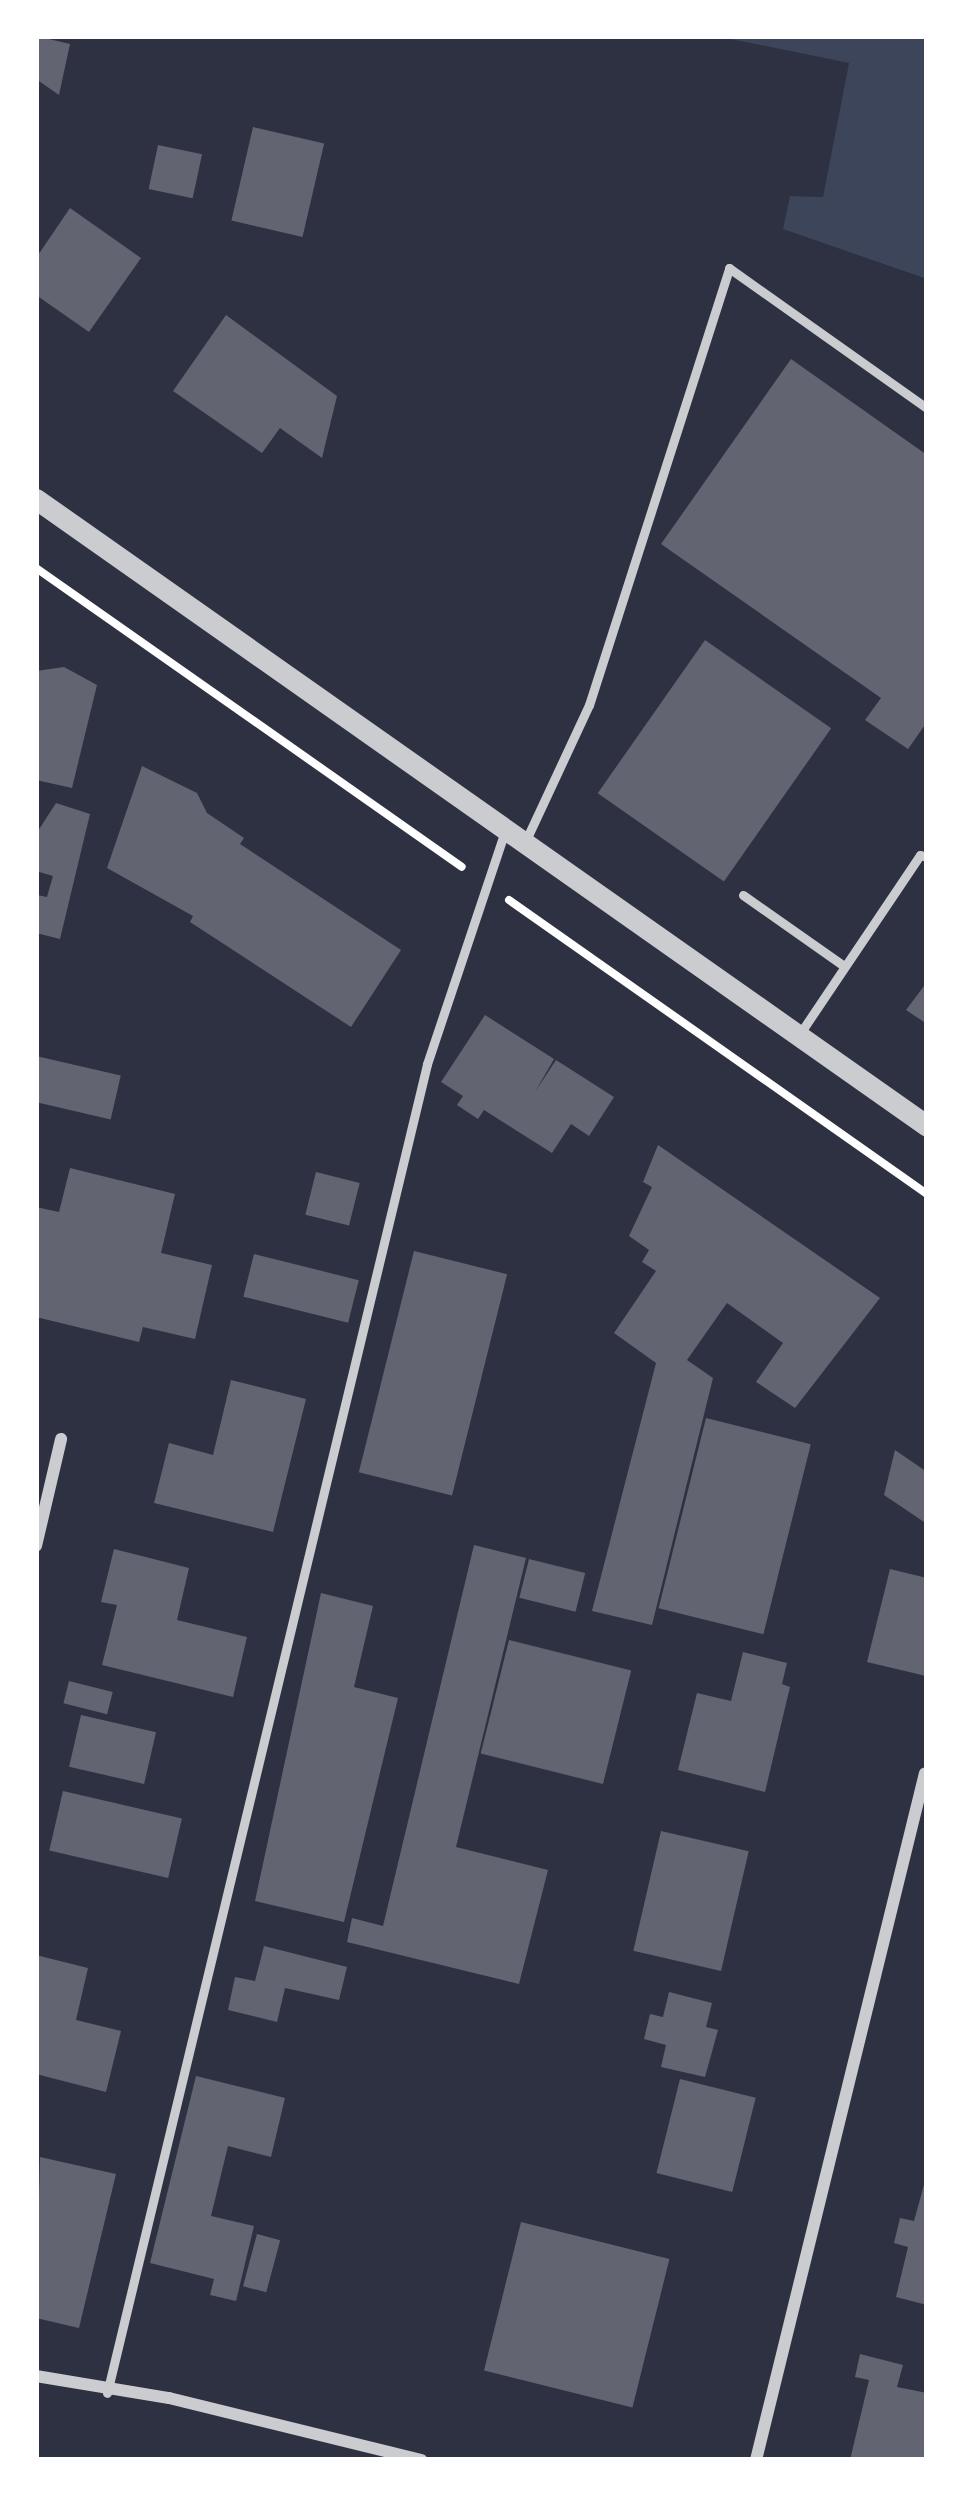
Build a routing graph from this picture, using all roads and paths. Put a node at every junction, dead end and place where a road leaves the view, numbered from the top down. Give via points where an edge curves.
1 (927, 408) edge
2 (36, 499) edge
3 (505, 830) junction
4 (524, 845) junction
5 (927, 857) edge
6 (743, 895) dead end
7 (844, 966) junction
8 (799, 1035) junction
9 (927, 1126) edge
10 (61, 1439) dead end
11 (36, 1546) edge
12 (926, 1773) edge
13 (36, 2376) edge
14 (107, 2392) junction
15 (422, 2460) edge
16 (756, 2460) edge

1 - 4 lane via 729,268 589,705
2 - 3 street
3 - 4 street
3 - 14 lane via 427,1064
4 - 8 street
5 - 7 lane via 920,855
6 - 7 lane
7 - 8 lane
8 - 9 street
10 - 11 street
12 - 16 street
13 - 14 street
14 - 15 street via 169,2398

